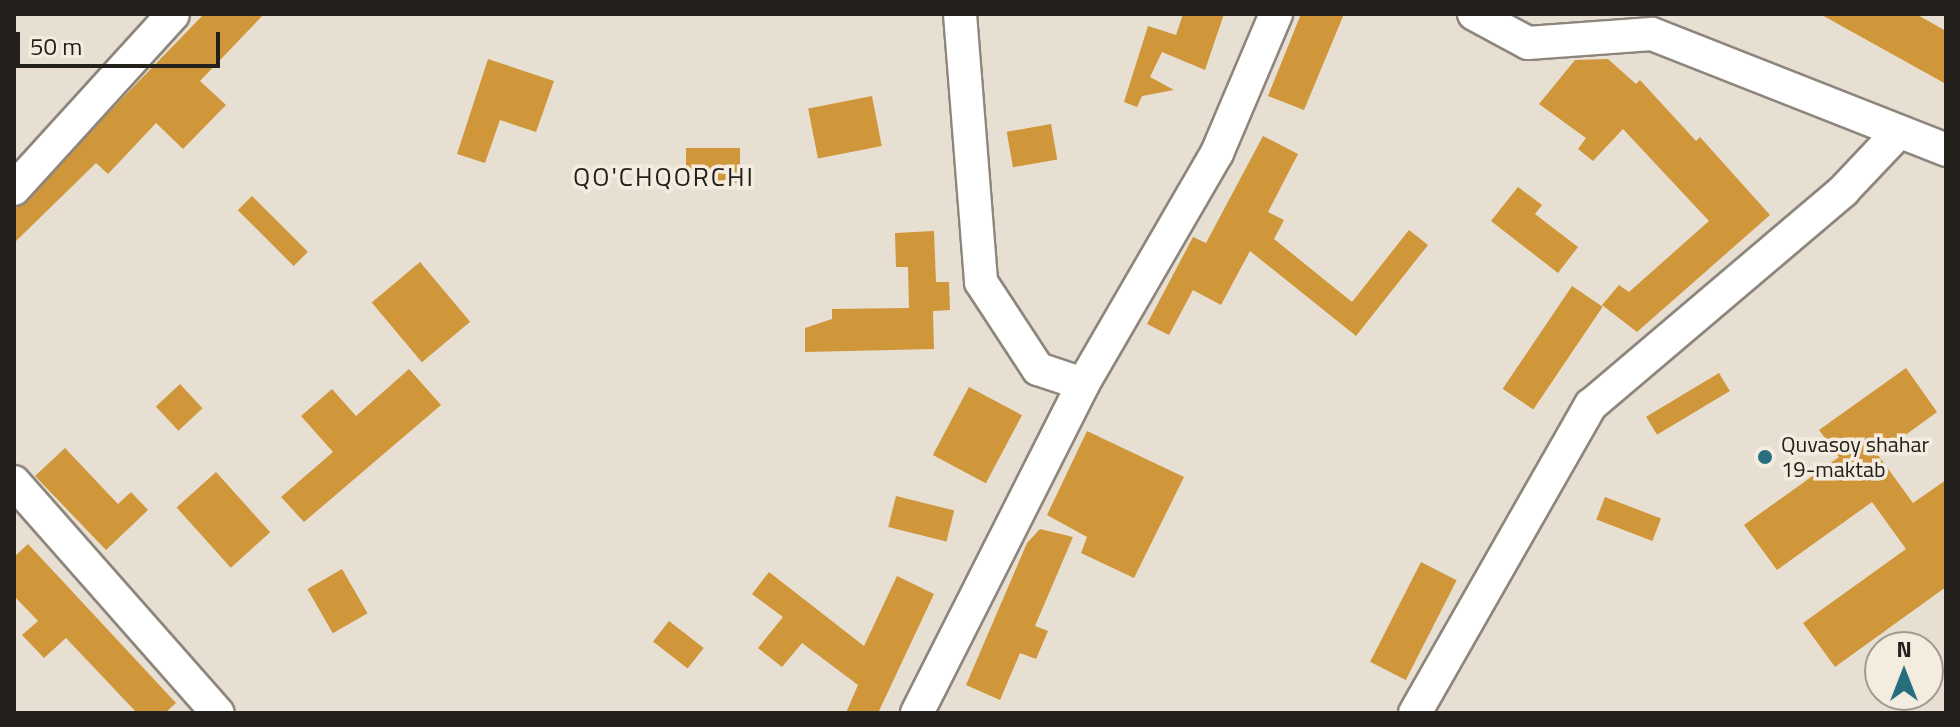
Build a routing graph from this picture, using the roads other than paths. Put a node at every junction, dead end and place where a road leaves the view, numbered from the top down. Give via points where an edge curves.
1 (173, 14) edge
2 (960, 14) edge
3 (1276, 14) edge
4 (1474, 14) edge
5 (1896, 135) junction
6 (1946, 150) edge
7 (14, 189) edge
8 (1083, 384) junction
9 (14, 482) edge
10 (218, 713) edge
11 (917, 713) edge
12 (1415, 713) edge

1 - 7 street
2 - 8 street via 981,282 1038,369
3 - 8 street via 1217,153
4 - 5 street via 1528,43 1652,34
5 - 6 street
5 - 12 street via 1843,191 1591,405
8 - 11 street
9 - 10 street

